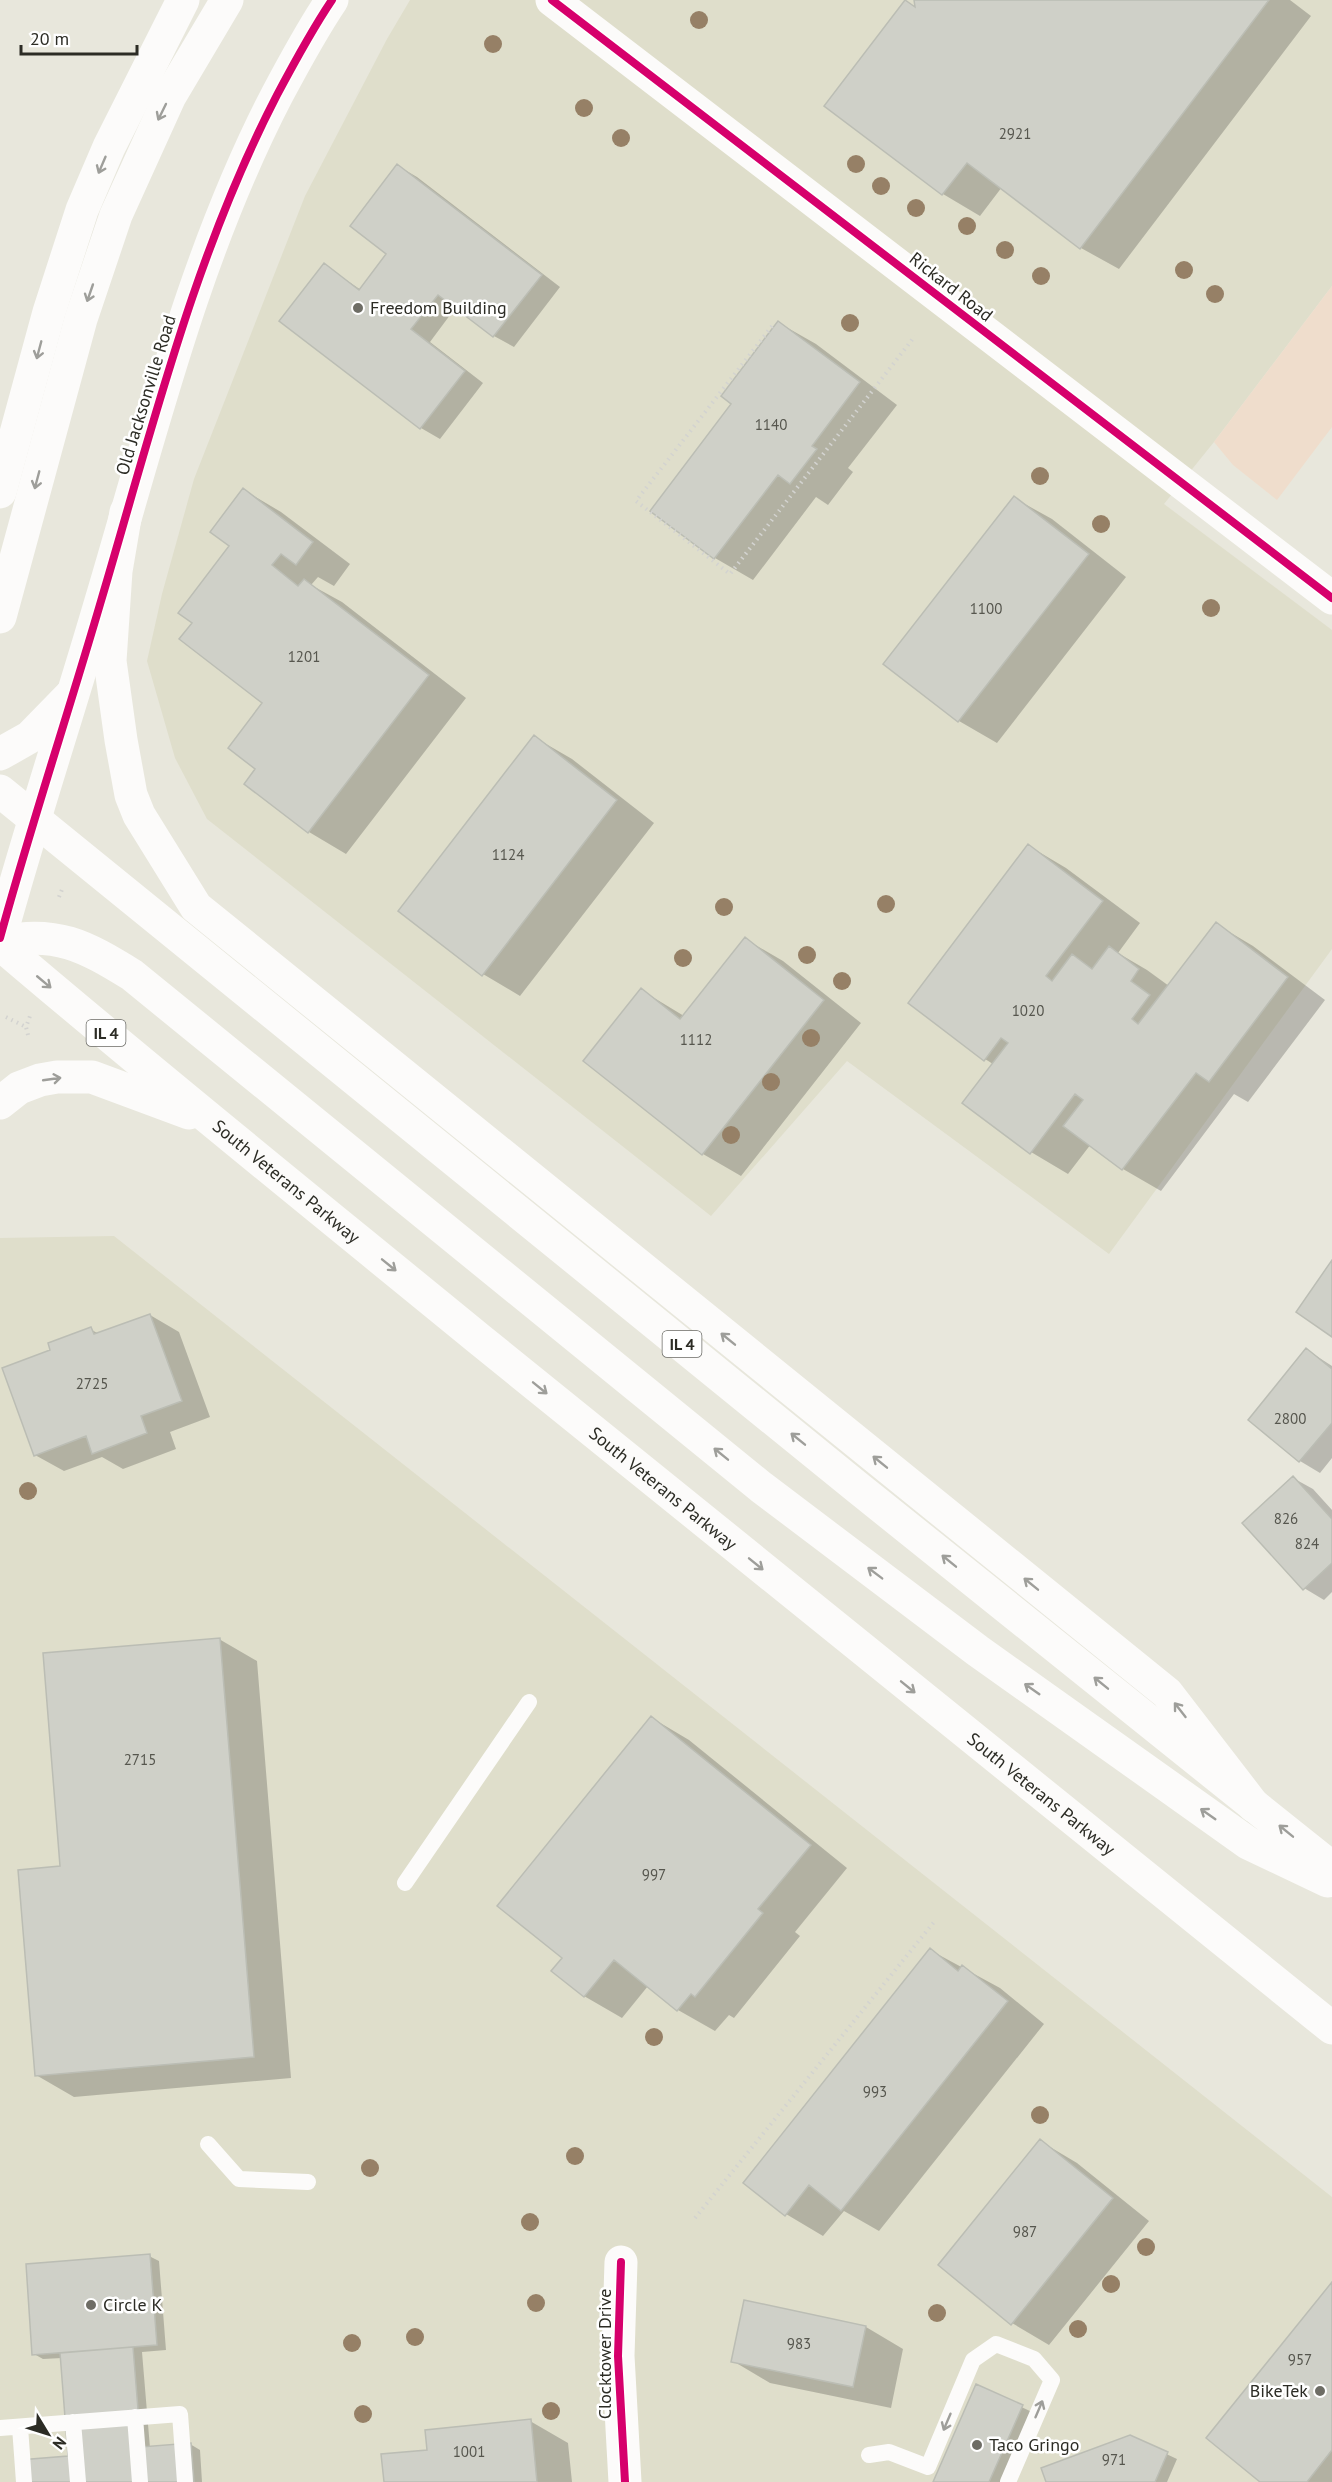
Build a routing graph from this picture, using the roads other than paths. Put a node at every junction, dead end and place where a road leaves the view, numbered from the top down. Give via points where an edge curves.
1 (183, 0) edge
2 (227, 0) edge
3 (332, 0) edge
4 (552, 0) edge
5 (0, 492) edge
6 (126, 512) junction
7 (1332, 597) edge
8 (0, 617) edge
9 (71, 695) junction
10 (0, 754) edge
11 (0, 791) edge
12 (33, 818) junction
13 (0, 938) edge
14 (0, 943) edge
15 (0, 1103) edge
16 (213, 1122) junction
17 (529, 1702) dead end
18 (1254, 1806) junction
19 (1332, 1868) edge
20 (405, 1883) dead end
21 (1332, 1883) edge
22 (1332, 2028) edge
23 (208, 2144) dead end
24 (308, 2182) dead end
25 (621, 2262) dead end
26 (135, 2417) junction
27 (74, 2422) junction
28 (20, 2427) junction
29 (0, 2428) edge
30 (869, 2455) dead end
31 (24, 2482) edge
32 (78, 2482) edge
33 (140, 2482) edge
34 (185, 2482) edge
35 (625, 2482) edge
36 (1008, 2482) edge

1 -> 5 main road via 82,210 49,312
2 -> 8 main road via 170,96 116,215 81,319
3 - 6 main road, Old Jacksonville Road via 311,30 257,134 219,221 185,316
4 - 7 main road, Rickard Road
6 - 9 main road, Old Jacksonville Road
18 -> 6 main road via 1167,1693 196,907 139,815 131,795 121,740 110,660 116,572
9 - 10 main road via 30,737
9 - 12 main road, Old Jacksonville Road
11 - 12 main road, IL 4
12 - 13 main road, Old Jacksonville Road
18 -> 12 main road, IL 4
14 -> 16 main road, South Veterans Parkway / IL 4
21 -> 14 main road via 1248,1842 978,1650 799,1515 132,975 65,940 23,937
15 -> 16 main road via 19,1088 40,1080 92,1077
16 -> 22 main road, South Veterans Parkway / IL 4
17 - 20 lane
19 -> 18 main road, IL 4
23 - 24 lane via 239,2179
25 - 35 main road, Clocktower Drive via 618,2356
26 - 27 lane
26 - 33 lane
26 - 34 lane via 180,2414
27 - 28 lane
27 - 32 lane
28 - 29 lane
28 - 31 lane
36 -> 30 lane via 1052,2380 1034,2359 996,2344 973,2360 928,2467 889,2452

